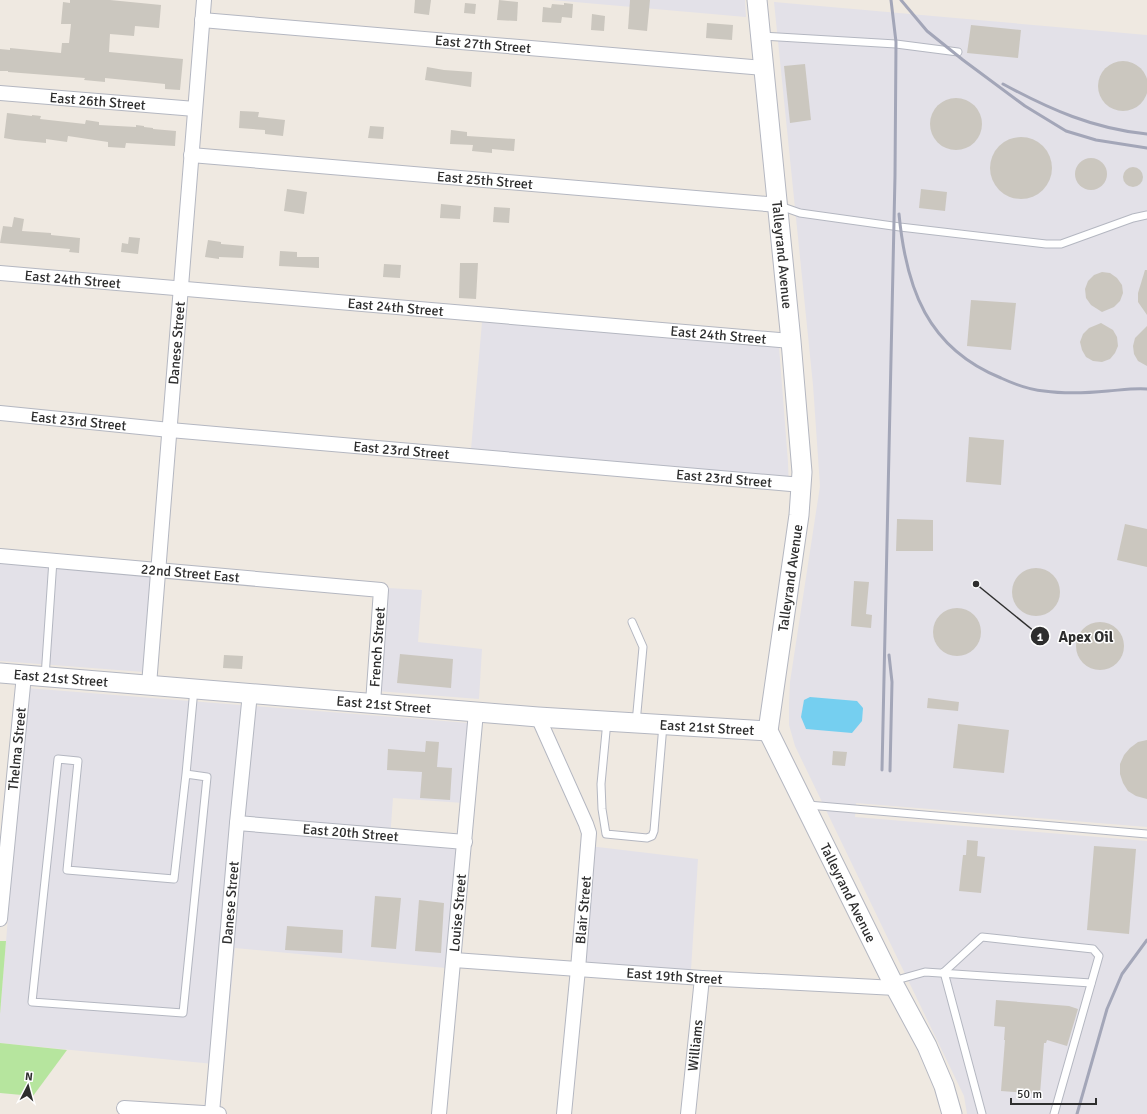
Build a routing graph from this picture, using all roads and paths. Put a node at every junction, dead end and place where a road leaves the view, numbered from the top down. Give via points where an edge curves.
1 (204, 0) edge
2 (757, 0) edge
3 (202, 20) junction
4 (760, 36) junction
5 (958, 52) dead end
6 (764, 68) junction
7 (0, 93) edge
8 (195, 109) junction
9 (191, 155) junction
10 (778, 205) junction
11 (1147, 216) edge
12 (0, 273) edge
13 (182, 289) junction
14 (791, 342) junction
15 (0, 413) edge
16 (170, 430) junction
17 (802, 485) junction
18 (0, 556) edge
19 (53, 560) junction
20 (159, 570) junction
21 (381, 590) joint
22 (632, 622) dead end
23 (0, 673) edge
24 (24, 675) junction
25 (45, 677) junction
26 (149, 685) junction
27 (194, 689) junction
28 (250, 693) junction
29 (373, 703) junction
30 (476, 712) junction
31 (538, 717) junction
32 (607, 722) junction
33 (636, 723) junction
34 (663, 725) junction
35 (768, 731) junction
36 (186, 774) junction
37 (6, 805) edge
38 (806, 805) junction
39 (237, 823) junction
40 (1147, 834) edge
41 (465, 842) junction
42 (0, 919) edge
43 (454, 960) junction
44 (578, 969) junction
45 (944, 972) junction
46 (702, 978) junction
47 (1091, 983) junction
48 (894, 984) junction
49 (124, 1108) dead end
50 (215, 1114) edge
51 (439, 1114) edge
52 (564, 1114) edge
53 (688, 1114) edge
54 (952, 1114) edge
55 (982, 1114) edge
56 (1054, 1114) edge

1 - 3 street, Danese Street
2 - 4 street, Talleyrand Avenue
3 - 6 street, East 27th Street
3 - 8 street, Danese Street
4 - 5 lane via 896,44
4 - 6 street, Talleyrand Avenue
6 - 10 street, Talleyrand Avenue
7 - 8 street, East 26th Street
8 - 9 street, Danese Street
9 - 10 street, East 25th Street
9 - 13 street, Danese Street
10 - 11 lane via 800,213 1046,244 1061,244 1133,218
10 - 14 street, Talleyrand Avenue
12 - 13 street, East 24th Street
13 - 14 street, East 24th Street
13 - 16 street, Danese Street
14 - 17 street, Talleyrand Avenue
15 - 16 street, East 23rd Street
16 - 17 street, East 23rd Street
16 - 20 street, Danese Street
17 - 35 street, Talleyrand Avenue
18 - 19 street, 22nd Street East
19 - 20 street, 22nd Street East
19 - 25 lane
20 - 21 street, 22nd Street East
20 - 26 street, Danese Street
21 - 29 street, French Street
22 - 33 lane via 643,647
23 - 24 street, East 21st Street
24 - 25 street, East 21st Street
24 - 37 street, Thelma Street
25 - 26 street, East 21st Street
26 - 27 street, East 21st Street
27 - 28 street, East 21st Street
27 - 36 lane
28 - 29 street, East 21st Street
28 - 39 street, Danese Street
29 - 30 street, East 21st Street
30 - 31 street, East 21st Street
30 - 41 street, Louise Street
31 - 32 street, East 21st Street
31 - 44 street, Blair Street via 589,834
32 - 33 street, East 21st Street
32 - 34 lane via 601,784 606,834 647,838 652,836 654,831
33 - 34 street, East 21st Street
34 - 35 street, East 21st Street
35 - 38 street, Talleyrand Avenue
36 - 36 lane via 207,777 183,1012 32,1002 58,759 78,761 67,870 174,879
37 - 42 street, Thelma Street
38 - 40 lane
38 - 48 street, Talleyrand Avenue
39 - 41 street, East 20th Street
39 - 50 street, Danese Street
41 - 43 street, Louise Street
43 - 44 street, East 19th Street
43 - 51 street, Louise Street
44 - 46 street, East 19th Street
44 - 52 street, Blair Street
45 - 47 lane
45 - 47 lane via 982,937 1093,949 1099,956
45 - 48 lane via 925,972
45 - 55 lane
46 - 48 street, East 19th Street
46 - 53 street, Williams
47 - 56 lane
48 - 54 street, Talleyrand Avenue via 927,1046 944,1086
49 - 50 street

